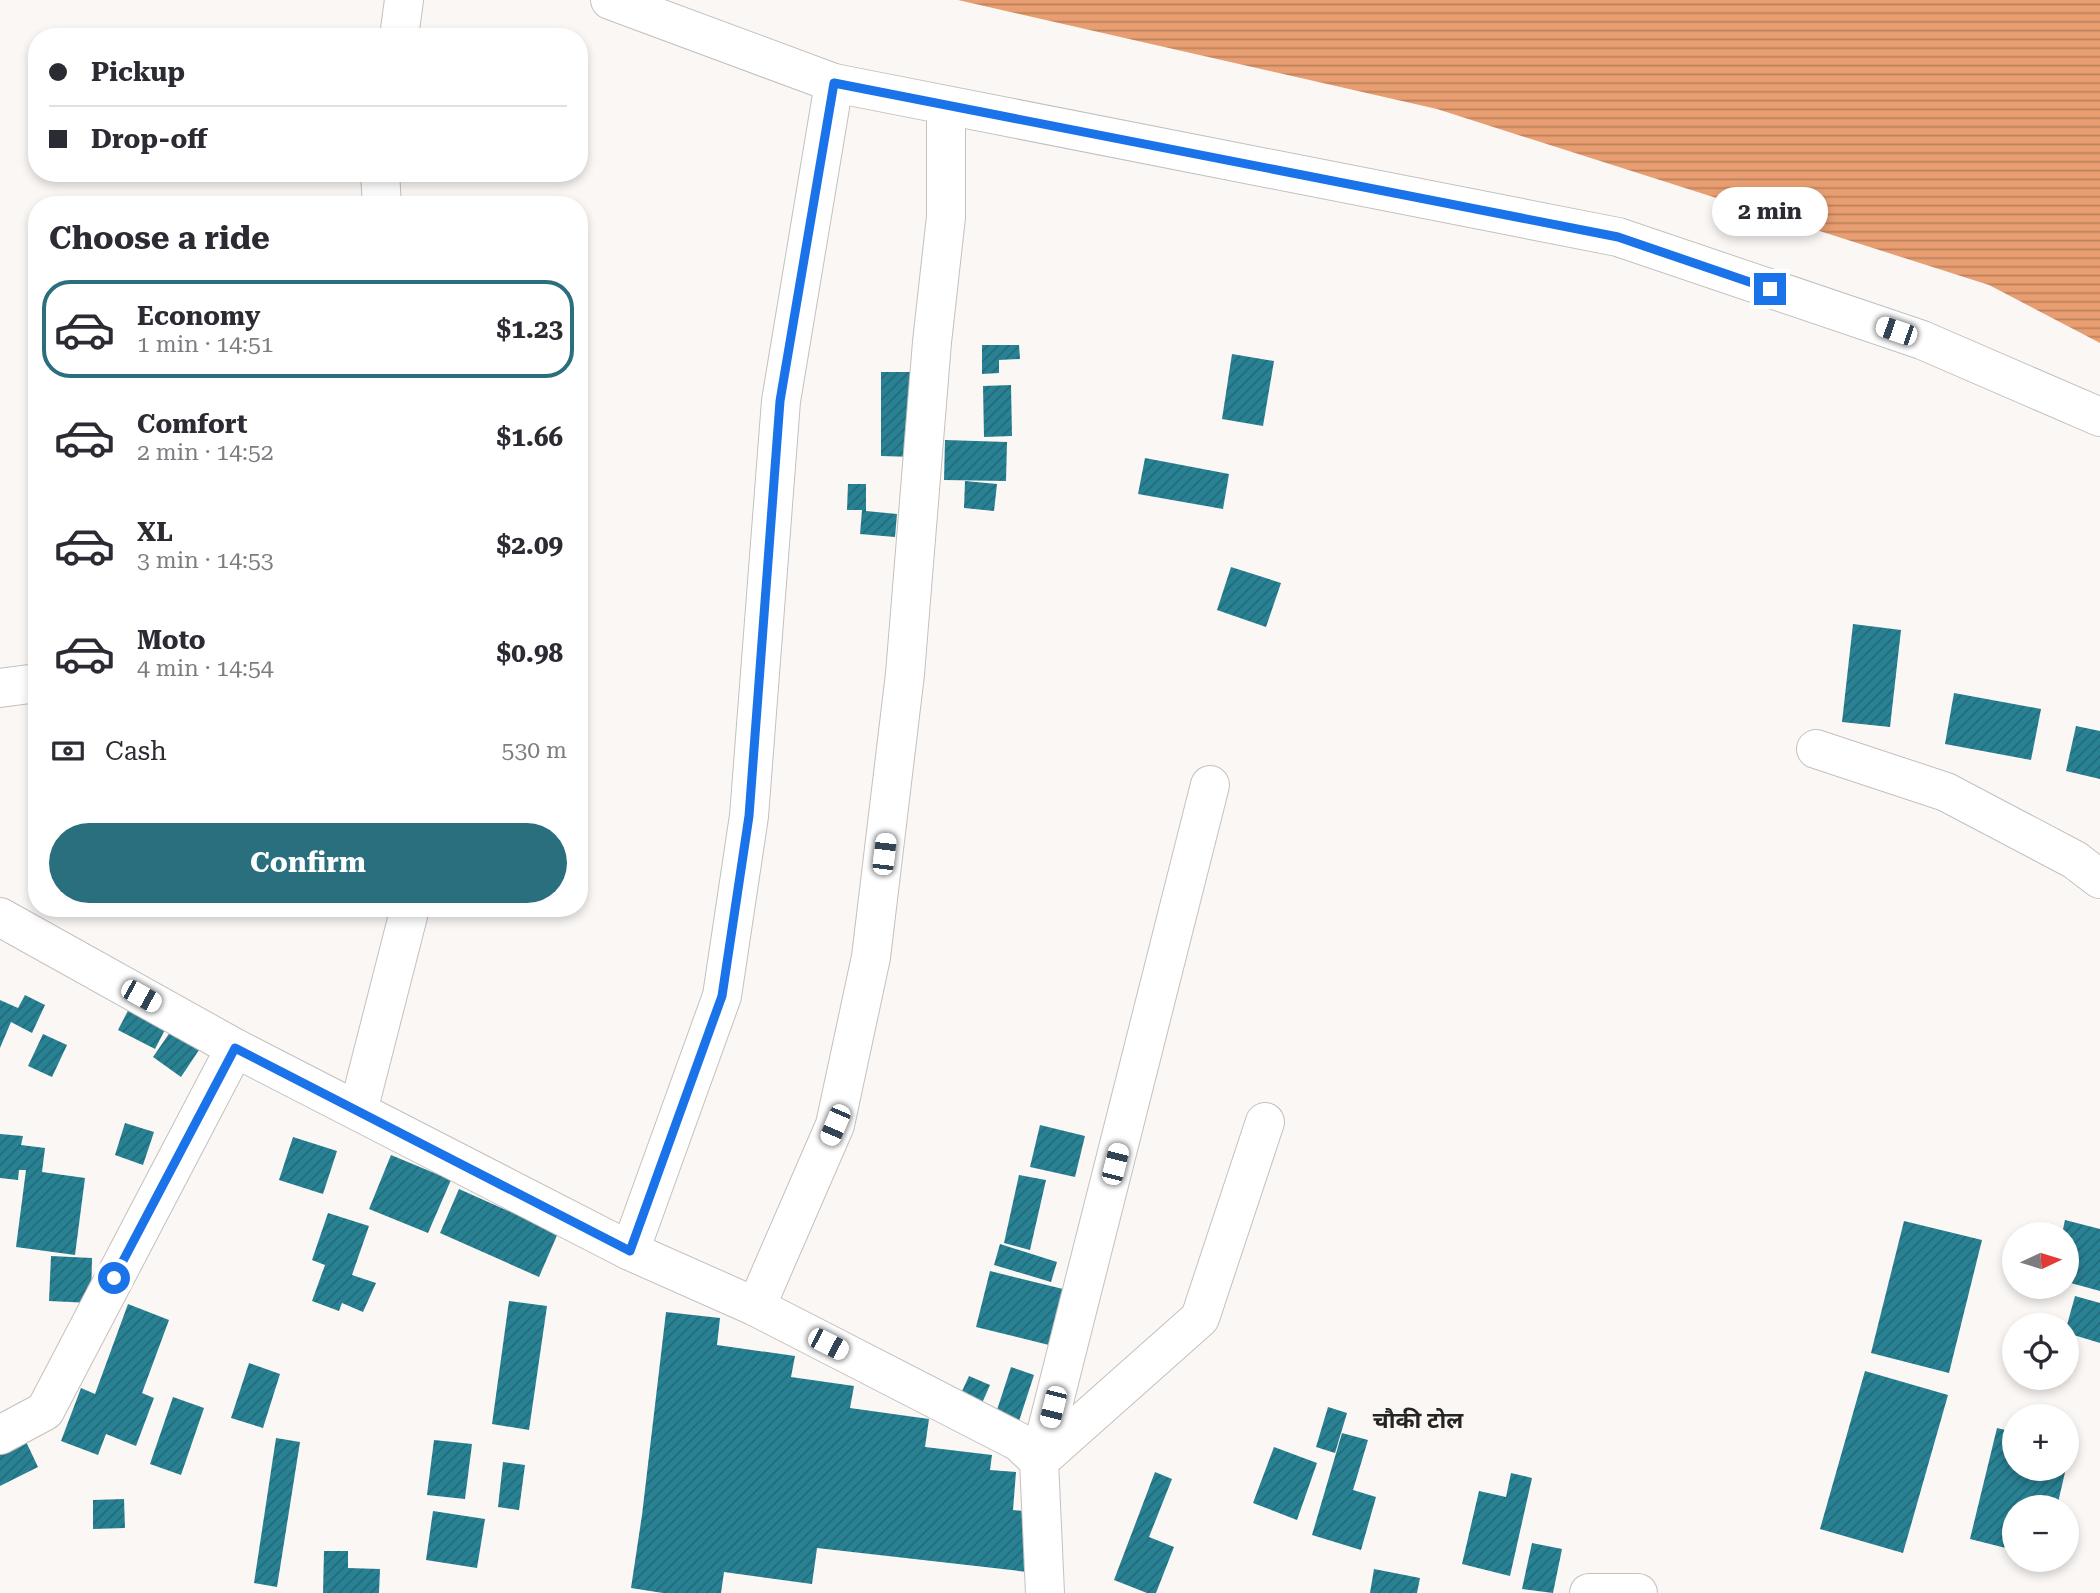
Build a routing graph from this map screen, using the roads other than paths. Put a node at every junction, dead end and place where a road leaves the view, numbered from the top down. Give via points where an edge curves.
1 (404, 0) edge
2 (610, 0) edge
3 (399, 28) edge
4 (834, 83) junction
5 (946, 106) junction
6 (2100, 417) edge
7 (28, 684) edge
8 (0, 688) edge
9 (1816, 749) dead end
10 (1210, 785) dead end
11 (2100, 879) edge
12 (0, 917) edge
13 (408, 917) edge
14 (235, 1048) junction
15 (358, 1111) junction
16 (1265, 1122) dead end
17 (630, 1251) junction
18 (756, 1307) junction
19 (0, 1435) edge
20 (1039, 1461) junction
21 (1045, 1593) edge
22 (1589, 1593) edge
23 (1638, 1593) edge

1 - 3 street
2 - 4 street
4 - 5 street
4 - 17 street via 780,401 749,816 722,996
5 - 6 street via 1618,237 1922,340
5 - 18 street via 946,217 905,674 872,957 835,1125
7 - 8 street
9 - 11 street via 1946,792 2075,860
10 - 20 street
12 - 14 street
13 - 15 street
14 - 15 street
14 - 19 street via 44,1411
15 - 17 street
16 - 20 street via 1200,1318
17 - 18 street
18 - 20 street via 1019,1443
20 - 21 street
22 - 23 street

